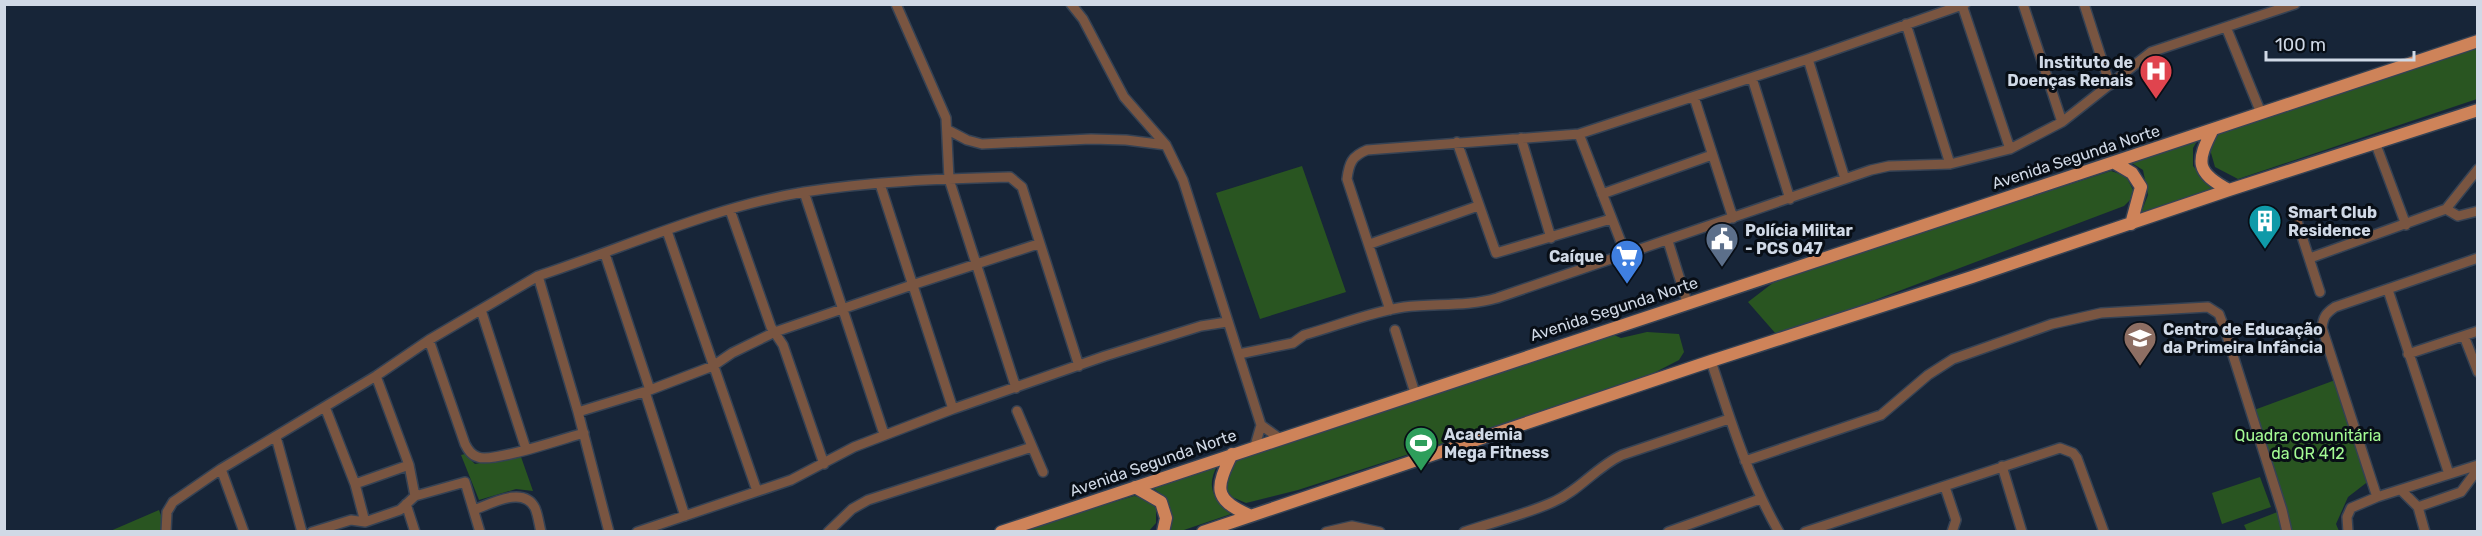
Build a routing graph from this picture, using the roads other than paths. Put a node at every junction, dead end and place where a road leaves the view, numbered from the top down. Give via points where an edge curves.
1 (896, 4) edge
2 (1071, 4) edge
3 (1080, 4) edge
4 (2023, 4) edge
5 (2084, 4) edge
6 (2295, 4) edge
7 (1963, 5) edge
8 (1083, 19) junction
9 (1906, 24) junction
10 (2226, 27) junction
11 (2478, 41) edge
12 (1808, 59) junction
13 (1752, 78) junction
14 (2110, 84) junction
15 (1694, 97) junction
16 (2478, 110) edge
17 (2261, 114) junction
18 (2062, 122) junction
19 (2213, 129) junction
20 (948, 130) junction
21 (1580, 134) junction
22 (1521, 138) junction
23 (1457, 142) junction
24 (2375, 142) junction
25 (1166, 145) junction
26 (2010, 148) junction
27 (1712, 155) junction
28 (2115, 163) junction
29 (1950, 164) junction
30 (2478, 168) edge
31 (949, 179) junction
32 (1845, 179) junction
33 (880, 184) junction
34 (2229, 190) junction
35 (804, 192) junction
36 (1602, 194) junction
37 (1790, 199) junction
38 (1478, 206) junction
39 (2446, 209) junction
40 (730, 210) junction
41 (2478, 211) edge
42 (1733, 218) junction
43 (1611, 219) junction
44 (2297, 221) dead end
45 (2131, 224) junction
46 (2406, 225) junction
47 (667, 231) junction
48 (1551, 238) junction
49 (1668, 241) junction
50 (1038, 244) junction
51 (1370, 244) junction
52 (605, 254) junction
53 (1626, 255) junction
54 (2310, 258) junction
55 (2478, 258) edge
56 (976, 264) junction
57 (538, 276) junction
58 (912, 285) junction
59 (2388, 290) junction
60 (2320, 291) dead end
61 (1687, 302) junction
62 (842, 309) junction
63 (481, 310) junction
64 (1390, 310) junction
65 (1227, 322) junction
66 (1395, 330) dead end
67 (2478, 331) edge
68 (775, 333) junction
69 (2464, 336) junction
70 (429, 340) junction
71 (1239, 354) junction
72 (2408, 354) junction
73 (1710, 361) junction
74 (713, 366) junction
75 (1078, 366) junction
76 (2478, 372) edge
77 (376, 376) junction
78 (1017, 388) junction
79 (648, 391) junction
80 (1415, 393) junction
81 (325, 407) junction
82 (952, 409) junction
83 (1017, 411) dead end
84 (578, 412) junction
85 (1730, 419) junction
86 (1261, 425) junction
87 (584, 433) junction
88 (884, 434) junction
89 (276, 437) junction
90 (1278, 438) junction
91 (1255, 446) junction
92 (1032, 447) junction
93 (526, 449) junction
94 (1232, 454) junction
95 (1745, 460) junction
96 (824, 464) junction
97 (409, 465) junction
98 (2002, 466) junction
99 (2478, 467) edge
100 (221, 470) junction
101 (1043, 472) dead end
102 (2449, 474) junction
103 (356, 484) junction
104 (1135, 487) junction
105 (1944, 487) junction
106 (2401, 490) junction
107 (757, 491) junction
108 (415, 496) junction
109 (2377, 497) junction
110 (1760, 499) junction
111 (406, 504) junction
112 (2418, 507) junction
113 (474, 510) junction
114 (1249, 515) junction
115 (685, 516) junction
116 (351, 520) junction
117 (365, 522) junction
118 (1699, 527) edge
119 (166, 531) edge
120 (244, 531) edge
121 (302, 531) edge
122 (312, 531) edge
123 (355, 531) edge
124 (415, 531) edge
125 (480, 531) edge
126 (541, 531) edge
127 (609, 531) edge
128 (637, 531) edge
129 (828, 531) edge
130 (1001, 531) edge
131 (1163, 531) edge
132 (1203, 531) edge
133 (1326, 531) edge
134 (1380, 531) edge
135 (1464, 531) edge
136 (1668, 531) edge
137 (1779, 531) edge
138 (1805, 531) edge
139 (1952, 531) edge
140 (2022, 531) edge
141 (2104, 531) edge
142 (2287, 531) edge
143 (2348, 531) edge
144 (2425, 531) edge

1 - 20 street
2 - 8 street
3 - 8 street
4 - 18 street
5 - 14 street
6 - 10 street
7 - 9 street
7 - 26 street
8 - 25 street via 1124,97
9 - 12 street
9 - 29 street
10 - 14 street via 2151,52
10 - 17 street
11 - 17 main road, Avenida Segunda Norte
12 - 13 street
12 - 32 street
13 - 15 street
13 - 37 street
14 - 18 street
15 - 21 street
15 - 27 street
16 - 24 main road
17 - 19 main road, Avenida Segunda Norte
18 - 26 street
19 - 28 main road, Avenida Segunda Norte
19 - 34 main road via 2204,146 2202,167 2212,181
20 - 25 street via 982,144 1091,139
20 - 31 street
21 - 22 street
21 - 36 street
22 - 23 street
22 - 48 street
23 - 38 street
23 - 51 street via 1367,150 1355,155 1347,179
24 - 34 main road
24 - 46 street
25 - 65 street via 1183,180
26 - 29 street
27 - 36 street
27 - 42 street
28 - 45 main road via 2132,173 2141,187
28 - 61 main road, Avenida Segunda Norte
29 - 32 street via 1889,166
30 - 39 street
31 - 33 street
31 - 50 street via 1010,177 1022,187
31 - 56 street
32 - 37 street
33 - 35 street
33 - 58 street
34 - 45 main road
35 - 40 street
35 - 62 street
36 - 43 street
37 - 42 street
38 - 48 street via 1496,254
38 - 51 street
39 - 41 street via 2458,216
39 - 46 street
40 - 47 street
40 - 68 street
42 - 49 street
43 - 48 street
43 - 53 street
44 - 54 street
45 - 73 main road
46 - 54 street
47 - 52 street
47 - 74 street
49 - 53 street
49 - 61 street
50 - 56 street
50 - 75 street
51 - 64 street
52 - 57 street
52 - 79 street
53 - 64 street via 1482,303
54 - 60 street
55 - 59 street
56 - 58 street
56 - 78 street
57 - 63 street
57 - 84 street
58 - 62 street
58 - 82 street
59 - 72 street
59 - 109 street via 2335,307 2326,313 2322,328
61 - 80 main road, Avenida Segunda Norte
62 - 68 street
62 - 88 street
63 - 70 street
63 - 93 street
64 - 71 street via 1304,336 1293,343
65 - 71 street
65 - 75 street via 1201,326
66 - 80 street
67 - 69 street
68 - 74 street via 746,345
68 - 96 street via 783,345
69 - 72 street
69 - 76 street
70 - 77 street
70 - 93 street via 470,453 484,459
71 - 86 street
72 - 102 street
73 - 85 street
73 - 114 main road
74 - 79 street
74 - 107 street
75 - 78 street
77 - 81 street
77 - 97 street
78 - 82 street
79 - 84 street
79 - 115 street
80 - 90 main road, Avenida Segunda Norte
81 - 89 street
81 - 103 street
82 - 88 street
83 - 92 street
84 - 87 street
85 - 95 street
85 - 135 street via 1622,455 1606,462 1553,502
86 - 90 street
86 - 91 street
87 - 93 street
87 - 127 street
88 - 96 street
89 - 100 street
89 - 121 street
90 - 91 main road, Avenida Segunda Norte
91 - 94 main road, Avenida Segunda Norte
92 - 101 street
92 - 129 street via 868,500
94 - 104 main road, Avenida Segunda Norte
94 - 114 main road via 1219,486 1221,497
95 - 110 street
95 - 142 street via 1881,415 1953,359 2052,324 2101,312 2208,307 2219,314 2225,330
96 - 107 street
97 - 103 street
97 - 108 street
98 - 105 street
98 - 140 street
98 - 141 street via 2060,448 2073,453
99 - 102 street
99 - 112 street via 2461,492
100 - 119 street via 171,504
100 - 120 street
102 - 106 street
103 - 117 street
104 - 130 main road, Avenida Segunda Norte
104 - 131 main road via 1161,502 1166,518
105 - 138 street
105 - 139 street via 1956,520
106 - 109 street
106 - 112 street
107 - 115 street
108 - 111 street
108 - 113 street via 465,482
109 - 143 street via 2351,508
110 - 118 street
110 - 137 street
111 - 117 street via 400,510
111 - 124 street
112 - 144 street
113 - 125 street
113 - 126 street via 519,497 534,508
114 - 132 main road
115 - 128 street
116 - 117 street
116 - 122 street
116 - 123 street
118 - 136 street
133 - 134 street via 1352,526

